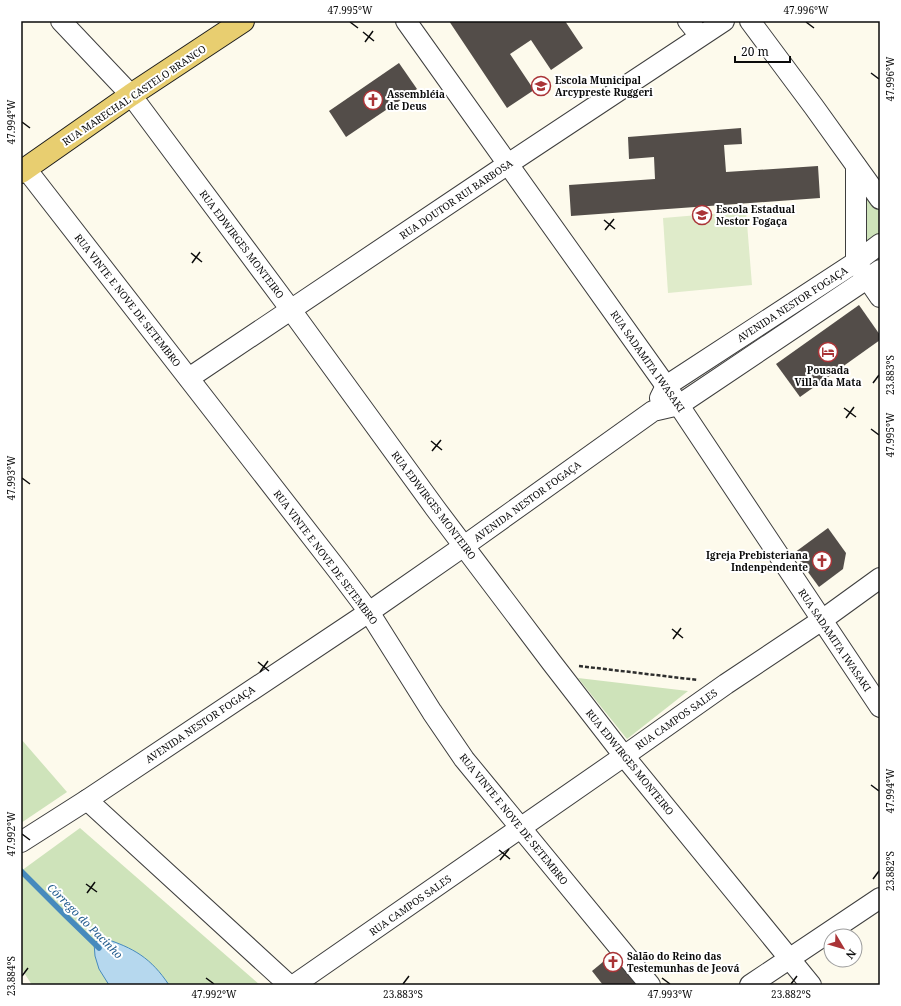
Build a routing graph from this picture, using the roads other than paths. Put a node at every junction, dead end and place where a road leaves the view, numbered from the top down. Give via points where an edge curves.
1 (61, 21) edge
2 (243, 21) edge
3 (406, 21) edge
4 (724, 21) edge
5 (750, 21) edge
6 (694, 29) edge
7 (131, 95) junction
8 (508, 164) junction
9 (856, 166) junction
10 (23, 171) edge
11 (880, 199) edge
12 (880, 244) edge
13 (856, 262) junction
14 (874, 274) edge
15 (880, 297) edge
16 (291, 310) junction
17 (189, 378) junction
18 (666, 386) junction
19 (679, 406) junction
20 (653, 411) junction
21 (464, 546) junction
22 (880, 578) edge
23 (369, 612) junction
24 (822, 620) junction
25 (880, 707) edge
26 (624, 756) junction
27 (87, 800) junction
28 (521, 828) junction
29 (21, 842) edge
30 (880, 898) edge
31 (790, 959) junction
32 (289, 985) edge
33 (294, 985) edge
34 (650, 985) edge
35 (750, 985) edge
36 (811, 985) edge

1 - 7 street, RUA EDWIRGES MONTEIRO
2 - 7 main road, RUA MARECHAL CASTELO BRANCO
3 - 8 street, RUA SADAMITA IWASAKI
4 - 6 street, RUA DOUTOR RUI BARBOSA
5 - 9 street
6 - 8 street, RUA DOUTOR RUI BARBOSA
7 - 10 main road, RUA MARECHAL CASTELO BRANCO
7 - 16 street, RUA EDWIRGES MONTEIRO
8 - 16 street, RUA DOUTOR RUI BARBOSA
8 - 18 street, RUA SADAMITA IWASAKI
9 - 11 street
9 - 13 street
10 - 17 street, RUA VINTE E NOVE DE SETEMBRO
12 - 13 street, AVENIDA NESTOR FOGAÇA
13 - 14 street
13 - 18 street, AVENIDA NESTOR FOGAÇA
14 - 15 street
14 - 19 street, AVENIDA NESTOR FOGAÇA
16 - 17 street, RUA DOUTOR RUI BARBOSA
16 - 21 street, RUA EDWIRGES MONTEIRO
17 - 23 street, RUA VINTE E NOVE DE SETEMBRO
18 - 19 street, RUA SADAMITA IWASAKI
18 - 20 street, AVENIDA NESTOR FOGAÇA
19 - 20 street, AVENIDA NESTOR FOGAÇA
19 - 24 street, RUA SADAMITA IWASAKI
20 - 21 street, AVENIDA NESTOR FOGAÇA
21 - 23 street, AVENIDA NESTOR FOGAÇA
21 - 26 street, RUA EDWIRGES MONTEIRO
22 - 24 street, RUA CAMPOS SALES
23 - 27 street, AVENIDA NESTOR FOGAÇA
23 - 28 street, RUA VINTE E NOVE DE SETEMBRO via 464,759
24 - 25 street, RUA SADAMITA IWASAKI
24 - 26 street, RUA CAMPOS SALES
26 - 28 street, RUA CAMPOS SALES
26 - 31 street, RUA EDWIRGES MONTEIRO
27 - 29 street, AVENIDA NESTOR FOGAÇA
27 - 32 street
28 - 33 street, RUA CAMPOS SALES
28 - 34 street, RUA VINTE E NOVE DE SETEMBRO
30 - 31 street
31 - 35 street
31 - 36 street, RUA EDWIRGES MONTEIRO

